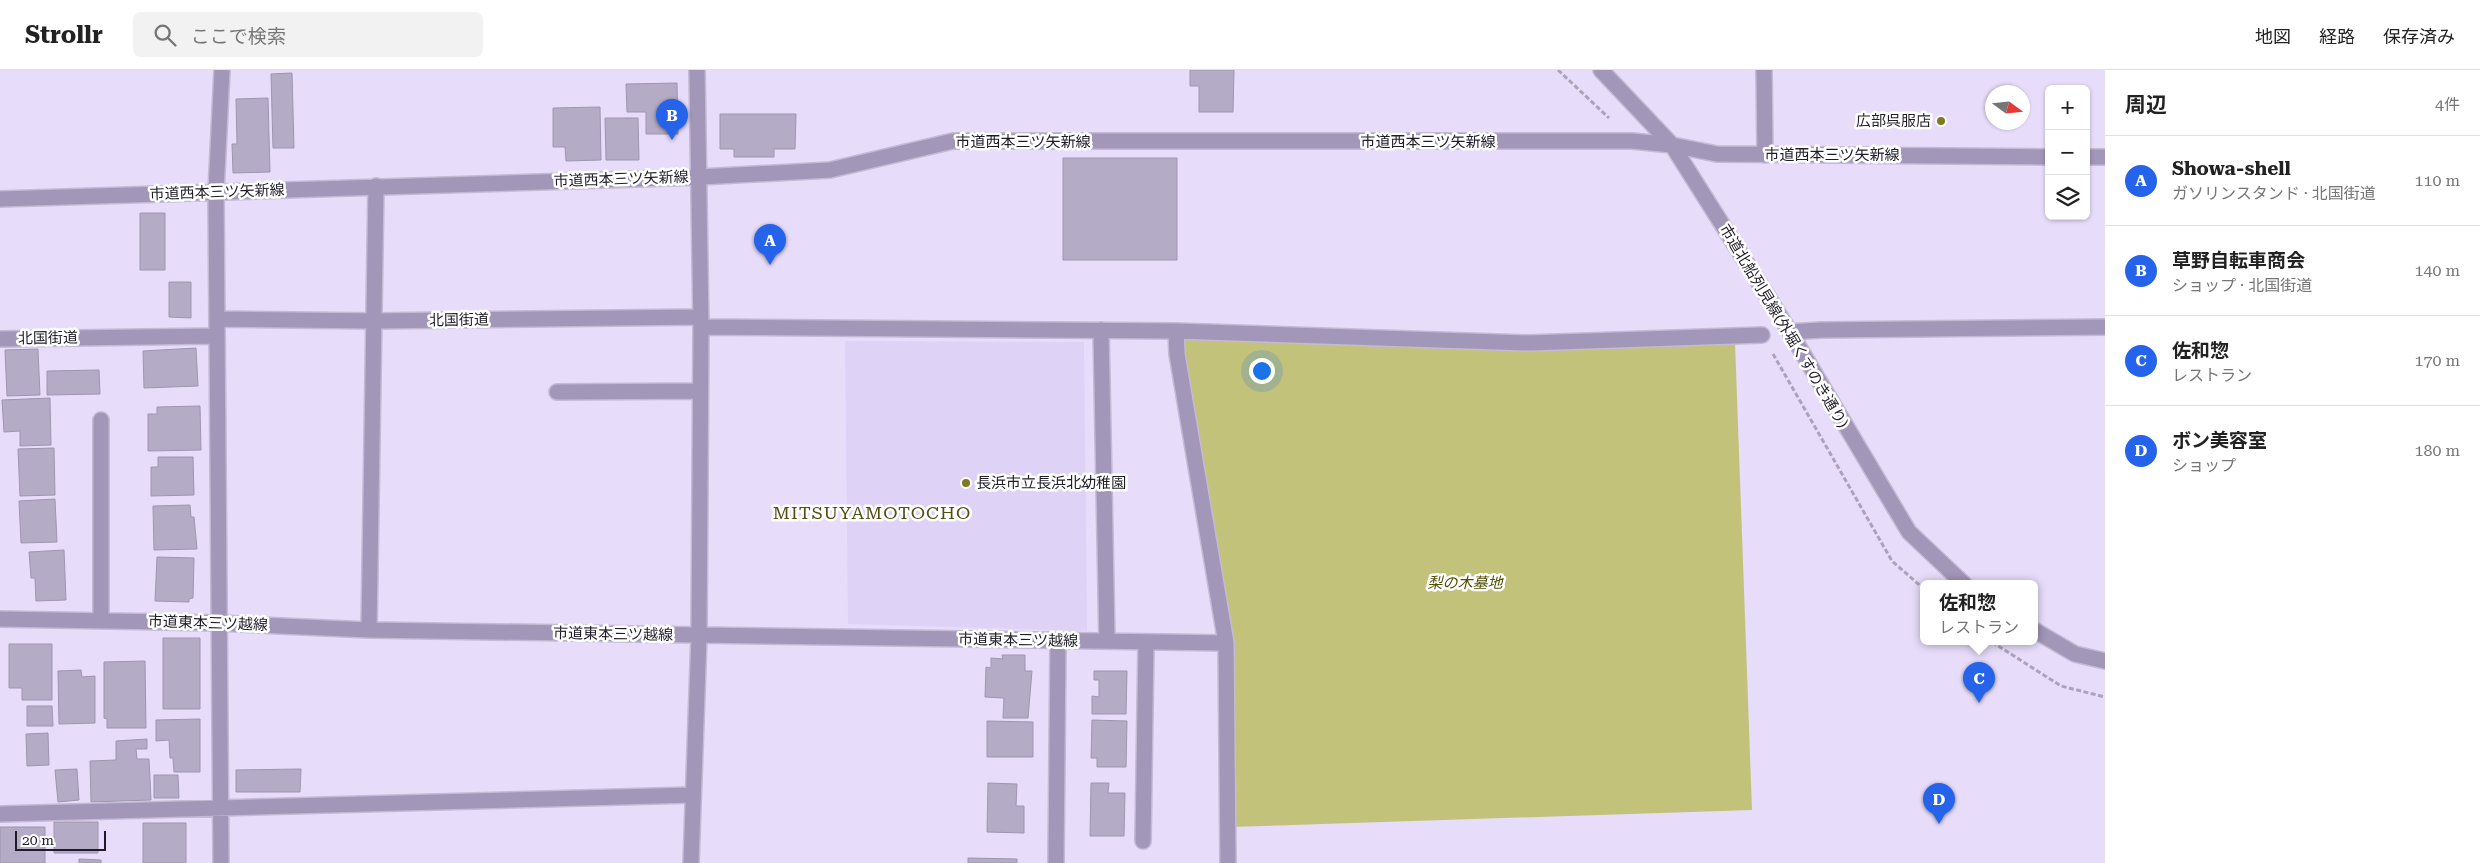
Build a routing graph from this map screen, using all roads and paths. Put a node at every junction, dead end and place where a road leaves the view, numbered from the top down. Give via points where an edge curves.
1 (222, 70) edge
2 (697, 70) edge
3 (1601, 70) edge
4 (1764, 70) edge
5 (1672, 145) junction
6 (1765, 155) junction
7 (2045, 157) edge
8 (2090, 157) edge
9 (2105, 157) edge
10 (700, 176) junction
11 (376, 186) junction
12 (216, 192) junction
13 (0, 200) edge
14 (218, 319) junction
15 (374, 320) junction
16 (701, 322) junction
17 (2105, 327) edge
18 (1101, 330) junction
19 (1176, 331) junction
20 (1790, 332) junction
21 (1762, 335) dead end
22 (216, 336) junction
23 (0, 339) edge
24 (700, 391) junction
25 (557, 392) dead end
26 (101, 420) dead end
27 (1960, 580) edge
28 (0, 619) edge
29 (101, 620) junction
30 (218, 623) junction
31 (369, 630) junction
32 (2038, 632) edge
33 (699, 636) junction
34 (1058, 641) junction
35 (1107, 641) junction
36 (1146, 642) junction
37 (1226, 643) junction
38 (1997, 645) edge
39 (2105, 661) edge
40 (2105, 697) edge
41 (692, 795) junction
42 (221, 808) junction
43 (0, 814) edge
44 (1143, 841) dead end
45 (221, 863) edge
46 (691, 863) edge
47 (1056, 863) edge
48 (1228, 863) edge

1 - 12 street
2 - 10 street
3 - 5 street, 市道北船列見線(外堀くすのき通り)
4 - 6 street
5 - 6 street, 市道西本三ツ矢新線 via 1717,154
5 - 10 street, 市道西本三ツ矢新線 via 1632,141 953,141 830,170
5 - 20 street, 市道北船列見線(外堀くすのき通り)
6 - 7 street, 市道西本三ツ矢新線
8 - 9 street
10 - 11 street, 市道西本三ツ矢新線
10 - 16 street
11 - 12 street, 市道西本三ツ矢新線
11 - 15 street
12 - 13 street, 市道西本三ツ矢新線
12 - 14 street
14 - 15 street, 北国街道
14 - 22 street
15 - 16 street, 北国街道
15 - 31 street
16 - 18 street, 北国街道
16 - 24 street
17 - 20 street
18 - 19 street, 北国街道
18 - 35 street
19 - 21 street, 北国街道 via 1529,343
19 - 37 street via 1177,354
20 - 27 street, 市道北船列見線(外堀くすのき通り) via 1909,532
22 - 23 street, 北国街道
22 - 30 street
24 - 25 street
24 - 33 street
26 - 29 street
28 - 29 street, 市道東本三ツ越線
29 - 30 street, 市道東本三ツ越線
30 - 31 street, 市道東本三ツ越線
30 - 42 street
31 - 33 street, 市道東本三ツ越線
32 - 39 street via 2075,654
33 - 34 street, 市道東本三ツ越線
33 - 41 street
34 - 35 street, 市道東本三ツ越線
34 - 47 street
35 - 36 street, 市道東本三ツ越線
36 - 37 street, 市道東本三ツ越線
36 - 44 street
37 - 48 street
38 - 40 path via 2061,686
41 - 42 street
41 - 46 street
42 - 43 street
42 - 45 street

